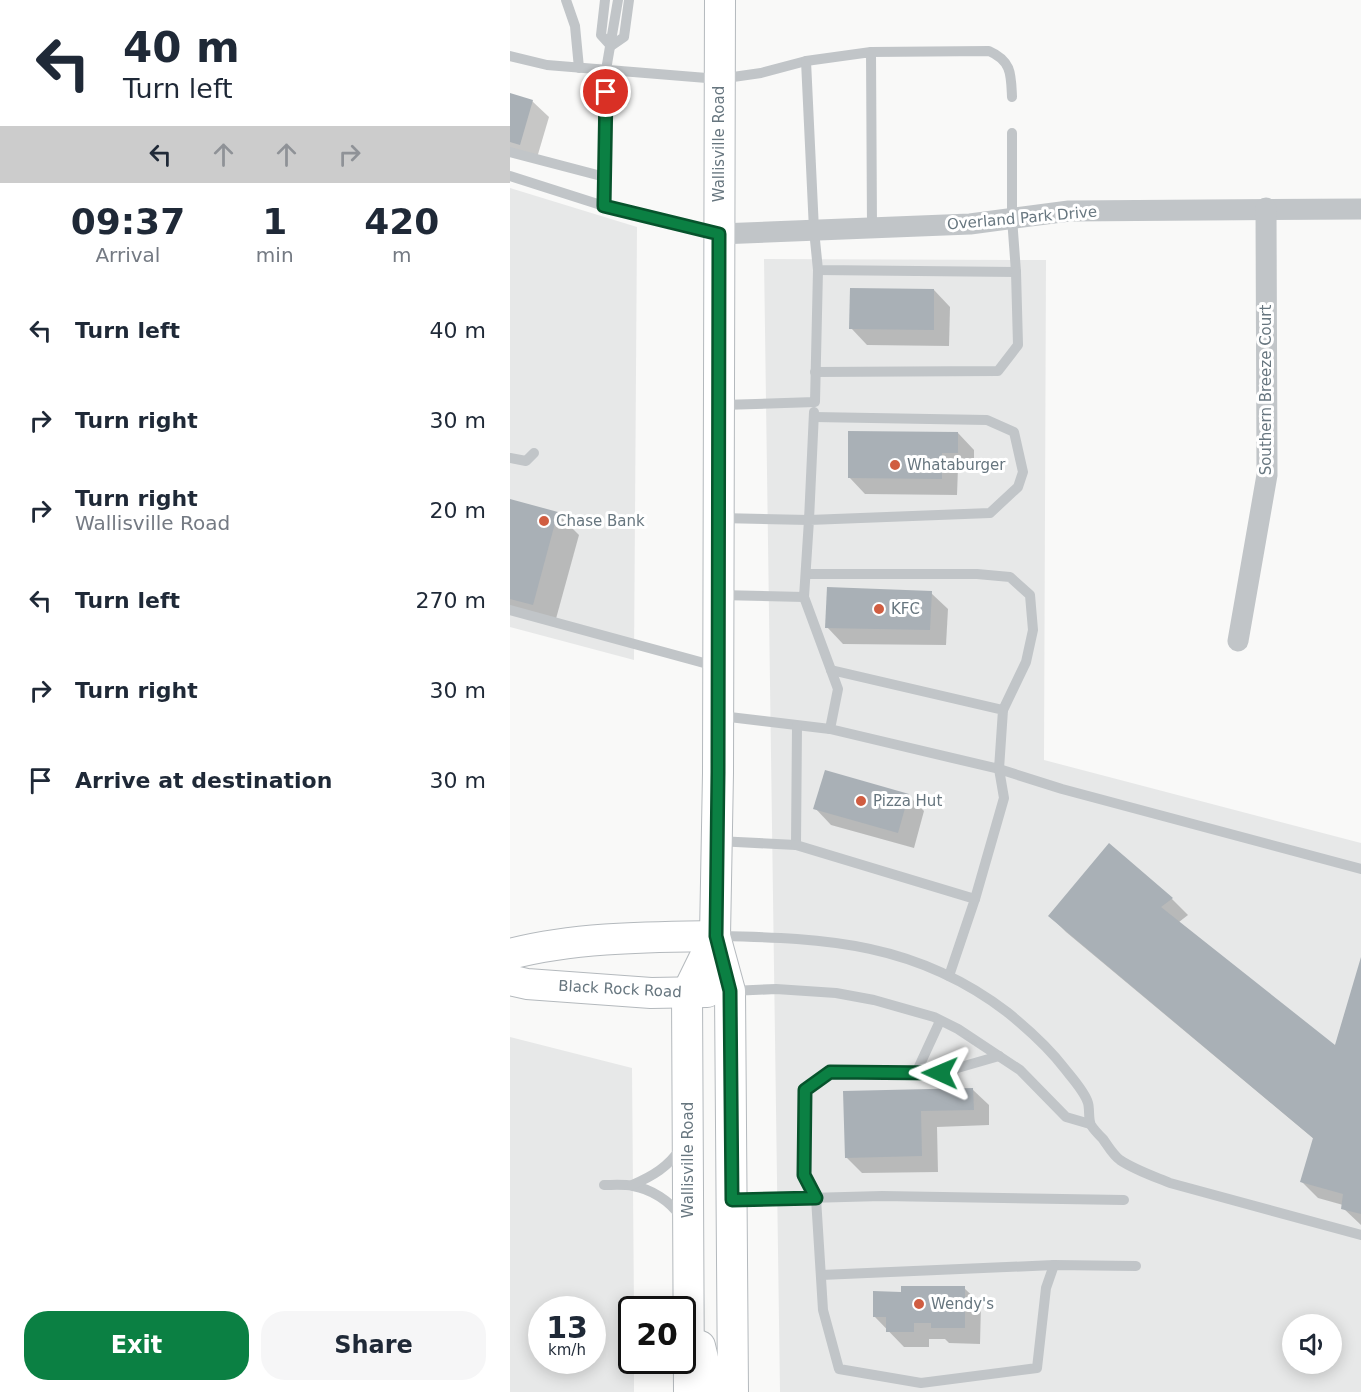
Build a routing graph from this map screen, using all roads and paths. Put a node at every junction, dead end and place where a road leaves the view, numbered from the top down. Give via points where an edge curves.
1 (567, 0) edge
2 (604, 0) edge
3 (618, 0) edge
4 (628, 0) edge
5 (720, 0) edge
6 (611, 46) junction
7 (871, 52) junction
8 (510, 56) edge
9 (806, 61) junction
10 (579, 68) junction
11 (606, 70) junction
12 (719, 79) junction
13 (1012, 98) dead end
14 (1012, 133) dead end
15 (510, 152) edge
16 (510, 176) edge
17 (605, 177) junction
18 (604, 206) junction
19 (1266, 208) junction
20 (1361, 209) edge
21 (1012, 218) junction
22 (872, 228) junction
23 (814, 230) junction
24 (719, 234) junction
25 (818, 270) junction
26 (1016, 272) junction
27 (815, 372) junction
28 (815, 402) junction
29 (719, 405) junction
30 (814, 417) junction
31 (534, 453) dead end
32 (510, 458) edge
33 (719, 518) junction
34 (809, 520) junction
35 (806, 574) junction
36 (718, 595) junction
37 (804, 597) junction
38 (510, 610) edge
39 (1238, 641) dead end
40 (718, 666) junction
41 (831, 670) junction
42 (1003, 710) junction
43 (718, 716) junction
44 (797, 726) junction
45 (830, 729) junction
46 (999, 770) junction
47 (717, 841) junction
48 (796, 845) junction
49 (1361, 869) edge
50 (975, 899) junction
51 (716, 936) junction
52 (510, 954) edge
53 (949, 976) junction
54 (510, 980) edge
55 (730, 991) junction
56 (687, 993) junction
57 (940, 1021) junction
58 (999, 1056) junction
59 (916, 1073) junction
60 (1090, 1124) junction
61 (688, 1139) junction
62 (604, 1185) dead end
63 (632, 1185) junction
64 (816, 1198) junction
65 (732, 1200) junction
66 (1124, 1200) dead end
67 (688, 1226) junction
68 (1361, 1235) edge
69 (1054, 1265) junction
70 (1136, 1266) dead end
71 (820, 1275) junction
72 (711, 1391) edge

1 - 10 lane via 575,26
2 - 6 lane via 601,35
3 - 6 lane
4 - 6 lane via 624,37
5 - 12 main road, Wallisville Road
6 - 11 lane
7 - 9 lane
7 - 13 lane via 989,51 1001,56 1010,72
7 - 22 lane
8 - 10 lane
9 - 12 lane
9 - 23 lane
10 - 11 lane
11 - 12 lane
11 - 17 lane
12 - 24 main road, Wallisville Road
14 - 21 lane
15 - 17 lane
16 - 18 lane
17 - 18 lane
18 - 24 lane
19 - 20 street, Overland Park Drive
19 - 21 street, Overland Park Drive via 1069,211
19 - 39 street, Southern Breeze Court via 1267,476
21 - 22 street, Overland Park Drive
21 - 26 lane
22 - 23 street, Overland Park Drive
23 - 24 street, Overland Park Drive
23 - 25 lane
24 - 29 main road, Wallisville Road
25 - 26 lane
25 - 27 lane
26 - 27 lane via 1018,345 998,371
27 - 28 lane
28 - 29 lane
28 - 30 lane
29 - 33 main road, Wallisville Road
30 - 34 lane
30 - 34 lane via 987,420 1014,432 1023,472 1018,487 990,513
31 - 32 lane via 526,461
33 - 34 lane
33 - 36 main road, Wallisville Road
34 - 35 lane
35 - 37 lane
35 - 42 lane via 1010,577 1030,595 1033,630 1026,662
36 - 37 lane
36 - 40 main road, Wallisville Road
37 - 41 lane
38 - 40 lane
40 - 43 main road, Wallisville Road
41 - 42 lane
41 - 45 lane via 838,689
42 - 46 lane
43 - 44 lane
43 - 47 main road, Wallisville Road
44 - 45 lane
44 - 48 lane
45 - 46 lane
46 - 49 lane
46 - 50 lane via 1004,798
47 - 48 lane
47 - 51 main road, Wallisville Road
48 - 50 lane
50 - 53 lane
51 - 52 main road via 630,938 532,948
51 - 53 lane via 837,942 915,961
51 - 55 main road, Wallisville Road
51 - 56 main road, Wallisville Road
53 - 60 lane via 996,1004 1045,1046 1088,1101
54 - 56 main road, Black Rock Road
55 - 56 main road, Black Rock Road
55 - 57 lane via 836,993 901,1007
55 - 65 main road, Wallisville Road
56 - 61 main road, Wallisville Road
57 - 58 lane
57 - 59 lane
58 - 59 lane via 940,1073
58 - 60 lane via 1020,1070 1066,1117
59 - 64 lane via 830,1072 805,1090 804,1175
60 - 68 lane via 1119,1159 1142,1172
61 - 63 lane via 671,1163
61 - 67 main road, Wallisville Road
62 - 63 lane
63 - 67 lane via 674,1206
64 - 65 lane
64 - 66 lane
64 - 71 lane
65 - 72 main road, Wallisville Road
67 - 72 main road, Wallisville Road via 688,1302
69 - 70 lane
69 - 71 lane
69 - 71 lane via 1046,1288 1036,1368 921,1383 839,1369 823,1310

